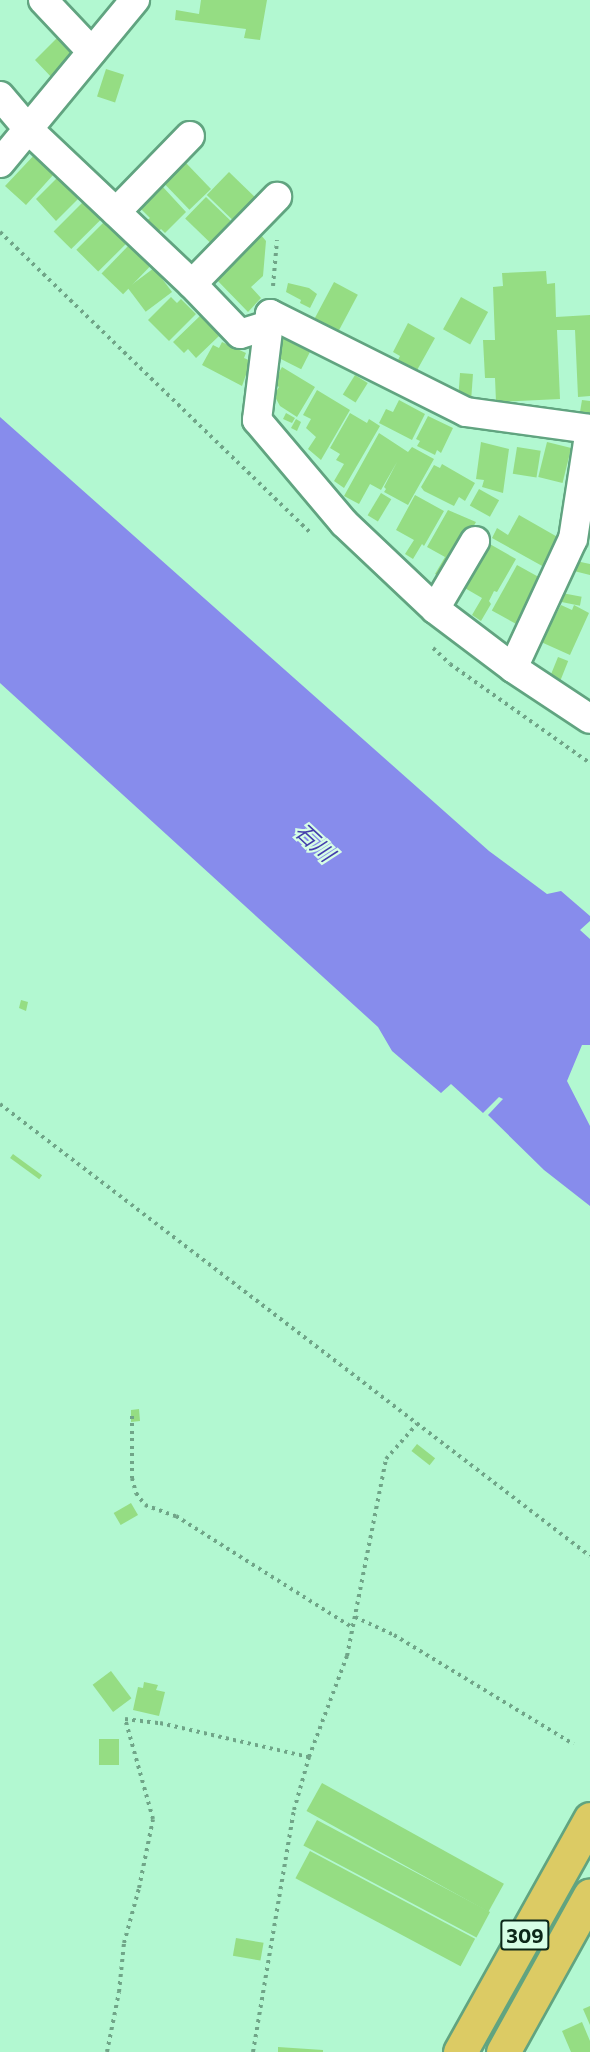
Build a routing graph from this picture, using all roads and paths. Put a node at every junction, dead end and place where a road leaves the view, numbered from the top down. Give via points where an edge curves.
1 (43, 0) edge
2 (135, 0) edge
3 (92, 52) junction
4 (0, 96) edge
5 (28, 129) junction
6 (190, 136) dead end
7 (0, 164) edge
8 (277, 197) joint
9 (116, 212) junction
10 (0, 232) edge
11 (192, 284) junction
12 (269, 319) junction
13 (590, 429) edge
14 (311, 534) dead end
15 (475, 541) dead end
16 (435, 609) junction
17 (424, 639) dead end
18 (513, 668) junction
19 (590, 719) edge
20 (590, 763) edge
21 (0, 1104) edge
22 (132, 1416) dead end
23 (417, 1424) junction
24 (590, 1556) edge
25 (355, 1617) junction
26 (353, 1628) junction
27 (573, 1744) dead end
28 (309, 1757) junction
29 (590, 1819) edge
30 (590, 1896) edge
31 (107, 2052) edge
32 (253, 2052) edge
33 (460, 2052) edge
34 (503, 2052) edge

1 - 3 street
2 - 3 street
3 - 5 street
4 - 5 street
5 - 7 street
5 - 9 street
6 - 9 street
8 - 11 street
8 - 12 path
9 - 11 street
10 - 14 path
11 - 12 street via 240,334
12 - 13 street via 466,412
12 - 16 street via 257,420 344,523
13 - 18 street via 573,539
15 - 16 street
16 - 18 street
17 - 20 path via 450,664
18 - 19 street
21 - 23 path
22 - 26 path via 132,1478 145,1505 176,1516
23 - 24 path
23 - 25 path via 386,1460
25 - 26 path
25 - 27 path via 394,1635
26 - 28 path via 347,1656
28 - 31 path via 160,1723 125,1719 153,1819 124,1943 120,1992
28 - 32 path via 294,1810
29 - 33 highway, 309
30 - 34 highway, 309

